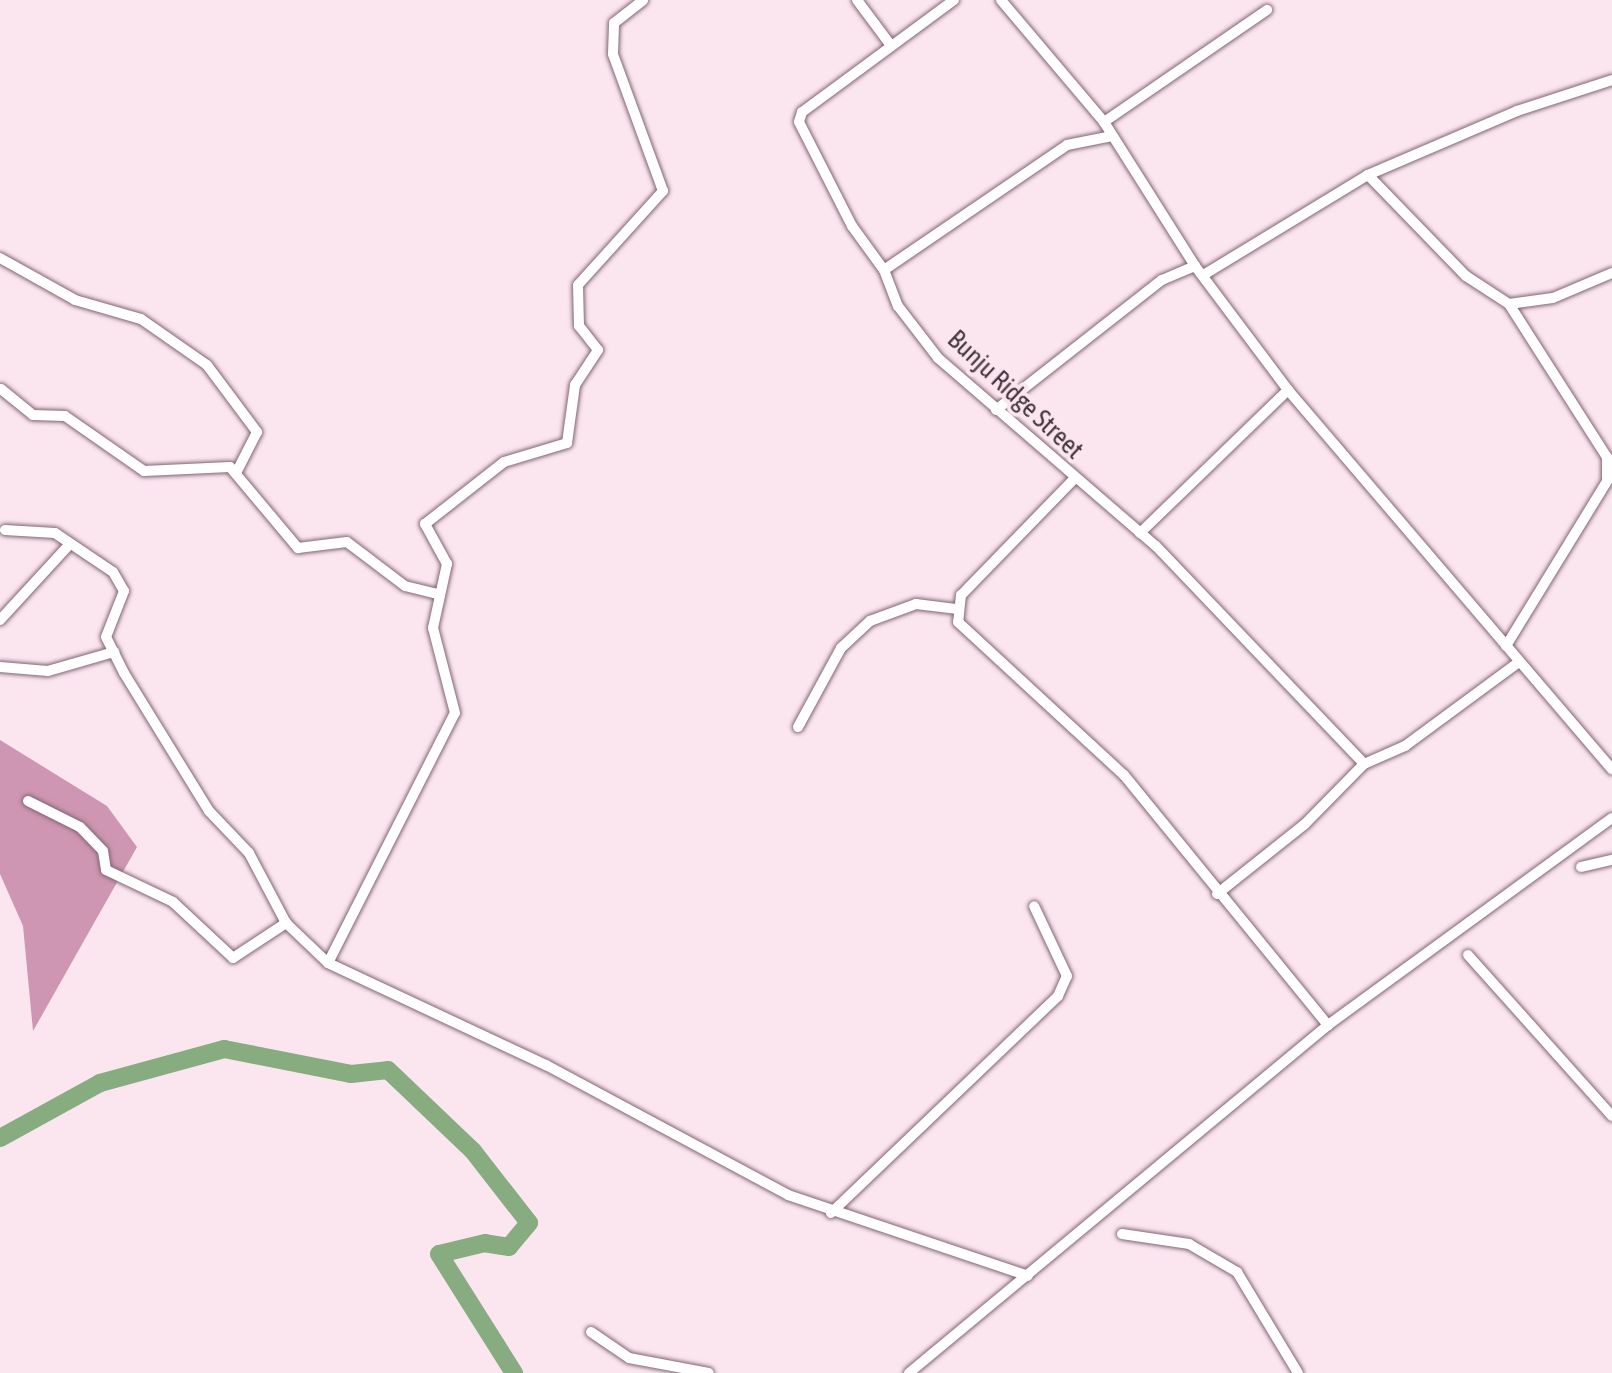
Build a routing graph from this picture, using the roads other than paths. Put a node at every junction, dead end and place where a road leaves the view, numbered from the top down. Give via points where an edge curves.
1 (643, 0) edge
2 (857, 0) edge
3 (954, 0) edge
4 (1001, 0) edge
5 (1267, 10) dead end
6 (889, 43) junction
7 (1612, 80) edge
8 (1104, 122) junction
9 (1112, 136) junction
10 (1368, 175) junction
11 (0, 258) edge
12 (1195, 266) junction
13 (884, 270) junction
14 (1612, 273) edge
15 (1205, 274) junction
16 (1509, 304) junction
17 (1, 389) edge
18 (1288, 390) junction
19 (996, 410) junction
20 (237, 471) junction
21 (1609, 477) edge
22 (1074, 479) junction
23 (5, 530) dead end
24 (1140, 533) junction
25 (68, 546) junction
26 (440, 595) junction
27 (954, 609) junction
28 (0, 620) edge
29 (1506, 646) junction
30 (114, 652) junction
31 (1519, 662) junction
32 (0, 667) edge
33 (798, 727) dead end
34 (1364, 764) junction
35 (1612, 770) edge
36 (28, 801) dead end
37 (1612, 818) edge
38 (1612, 860) edge
39 (1581, 867) dead end
40 (1217, 894) junction
41 (1034, 906) dead end
42 (286, 923) junction
43 (1468, 955) dead end
44 (328, 963) junction
45 (1328, 1025) junction
46 (1612, 1116) edge
47 (831, 1213) junction
48 (1122, 1234) dead end
49 (1028, 1276) junction
50 (591, 1332) dead end
51 (709, 1373) edge
52 (909, 1373) edge
53 (1298, 1373) edge

1 - 26 street via 620,11 613,54 663,191 578,285 579,326 598,350 575,385 567,443 504,462 425,524 447,564
2 - 6 street
3 - 6 street, Bunju Ridge Street
4 - 8 street
5 - 8 street
6 - 13 street, Bunju Ridge Street via 806,104 799,122 852,226
7 - 10 street via 1517,111
8 - 9 street
9 - 12 street
9 - 13 street via 1083,136 1067,145
10 - 15 street
10 - 16 street via 1466,276
11 - 20 street via 75,300 141,319 207,365 257,432
12 - 15 street
12 - 19 street via 1162,280
13 - 19 street, Bunju Ridge Street via 898,306 938,358
14 - 16 street via 1553,298
15 - 18 street
16 - 21 street via 1607,457
17 - 20 street via 33,415 65,416 144,471 170,475 221,465
18 - 24 street
18 - 29 street
19 - 22 street, Bunju Ridge Street
20 - 26 street via 298,548 347,542 405,586
21 - 29 street
22 - 24 street, Bunju Ridge Street
22 - 27 street
23 - 25 street via 43,529
24 - 34 street, Bunju Ridge Street
25 - 28 street
25 - 30 street via 121,582 121,601 106,637
26 - 44 street via 433,628 440,679 455,713
27 - 33 street via 916,604 870,621 841,648
27 - 40 street via 958,622 1124,775
29 - 31 street
30 - 32 street via 48,671
30 - 42 street via 199,796 263,874
31 - 34 street via 1405,746
31 - 35 street
34 - 40 street via 1305,824
36 - 42 street via 80,827 103,851 106,870 173,902 233,958
37 - 45 street
38 - 39 street
40 - 45 street
41 - 47 street via 1067,976 1058,996
42 - 44 street
43 - 46 street
44 - 47 street
45 - 49 street
47 - 49 street
48 - 53 street via 1189,1244 1237,1272
49 - 52 street
50 - 51 street via 629,1358

